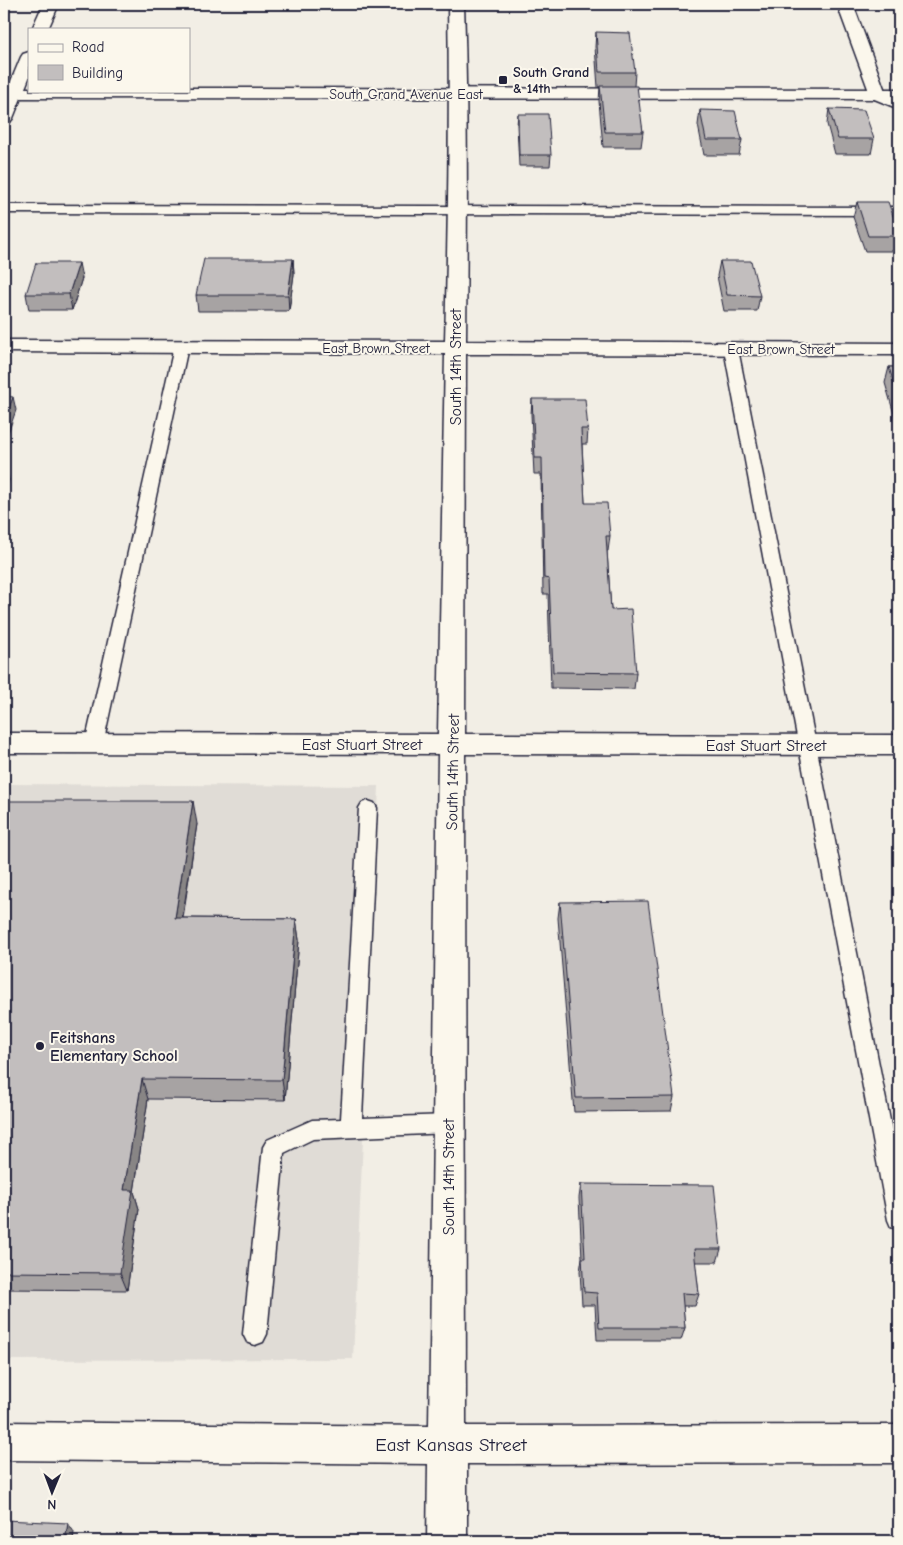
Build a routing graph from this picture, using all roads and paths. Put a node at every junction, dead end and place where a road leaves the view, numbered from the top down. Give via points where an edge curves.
1 (50, 4) edge
2 (456, 4) edge
3 (845, 4) edge
4 (40, 28) edge
5 (28, 60) edge
6 (9, 93) edge
7 (458, 94) junction
8 (878, 94) junction
9 (899, 94) edge
10 (899, 104) edge
11 (4, 118) edge
12 (4, 209) edge
13 (456, 210) junction
14 (899, 211) edge
15 (4, 346) edge
16 (181, 347) junction
17 (456, 348) junction
18 (731, 349) junction
19 (899, 349) edge
20 (4, 743) edge
21 (94, 744) junction
22 (452, 744) junction
23 (808, 745) junction
24 (899, 746) edge
25 (368, 808) dead end
26 (449, 1124) junction
27 (351, 1128) junction
28 (899, 1220) edge
29 (255, 1334) dead end
30 (4, 1441) edge
31 (899, 1444) edge
32 (446, 1445) junction
33 (447, 1541) edge

1 - 4 street
2 - 7 street, South 14th Street
3 - 8 street
5 - 6 street
6 - 7 street, South Grand Avenue East
6 - 11 street
7 - 8 street, South Grand Avenue East
7 - 13 street, South 14th Street
8 - 9 street, South Grand Avenue East
8 - 10 street
12 - 13 lane
13 - 14 lane
13 - 17 street, South 14th Street
15 - 16 street, East Brown Street
16 - 17 street, East Brown Street
16 - 21 lane
17 - 18 street, East Brown Street
17 - 22 street, South 14th Street
18 - 19 street, East Brown Street
18 - 23 lane
20 - 21 street, East Stuart Street
21 - 22 street, East Stuart Street
22 - 23 street, East Stuart Street
22 - 26 street, South 14th Street
23 - 24 street, East Stuart Street
23 - 28 lane
25 - 27 lane
26 - 27 lane
26 - 32 street, South 14th Street
27 - 29 lane via 312,1130 274,1147
30 - 32 street, East Kansas Street
31 - 32 street, East Kansas Street
32 - 33 street, South 14th Street

